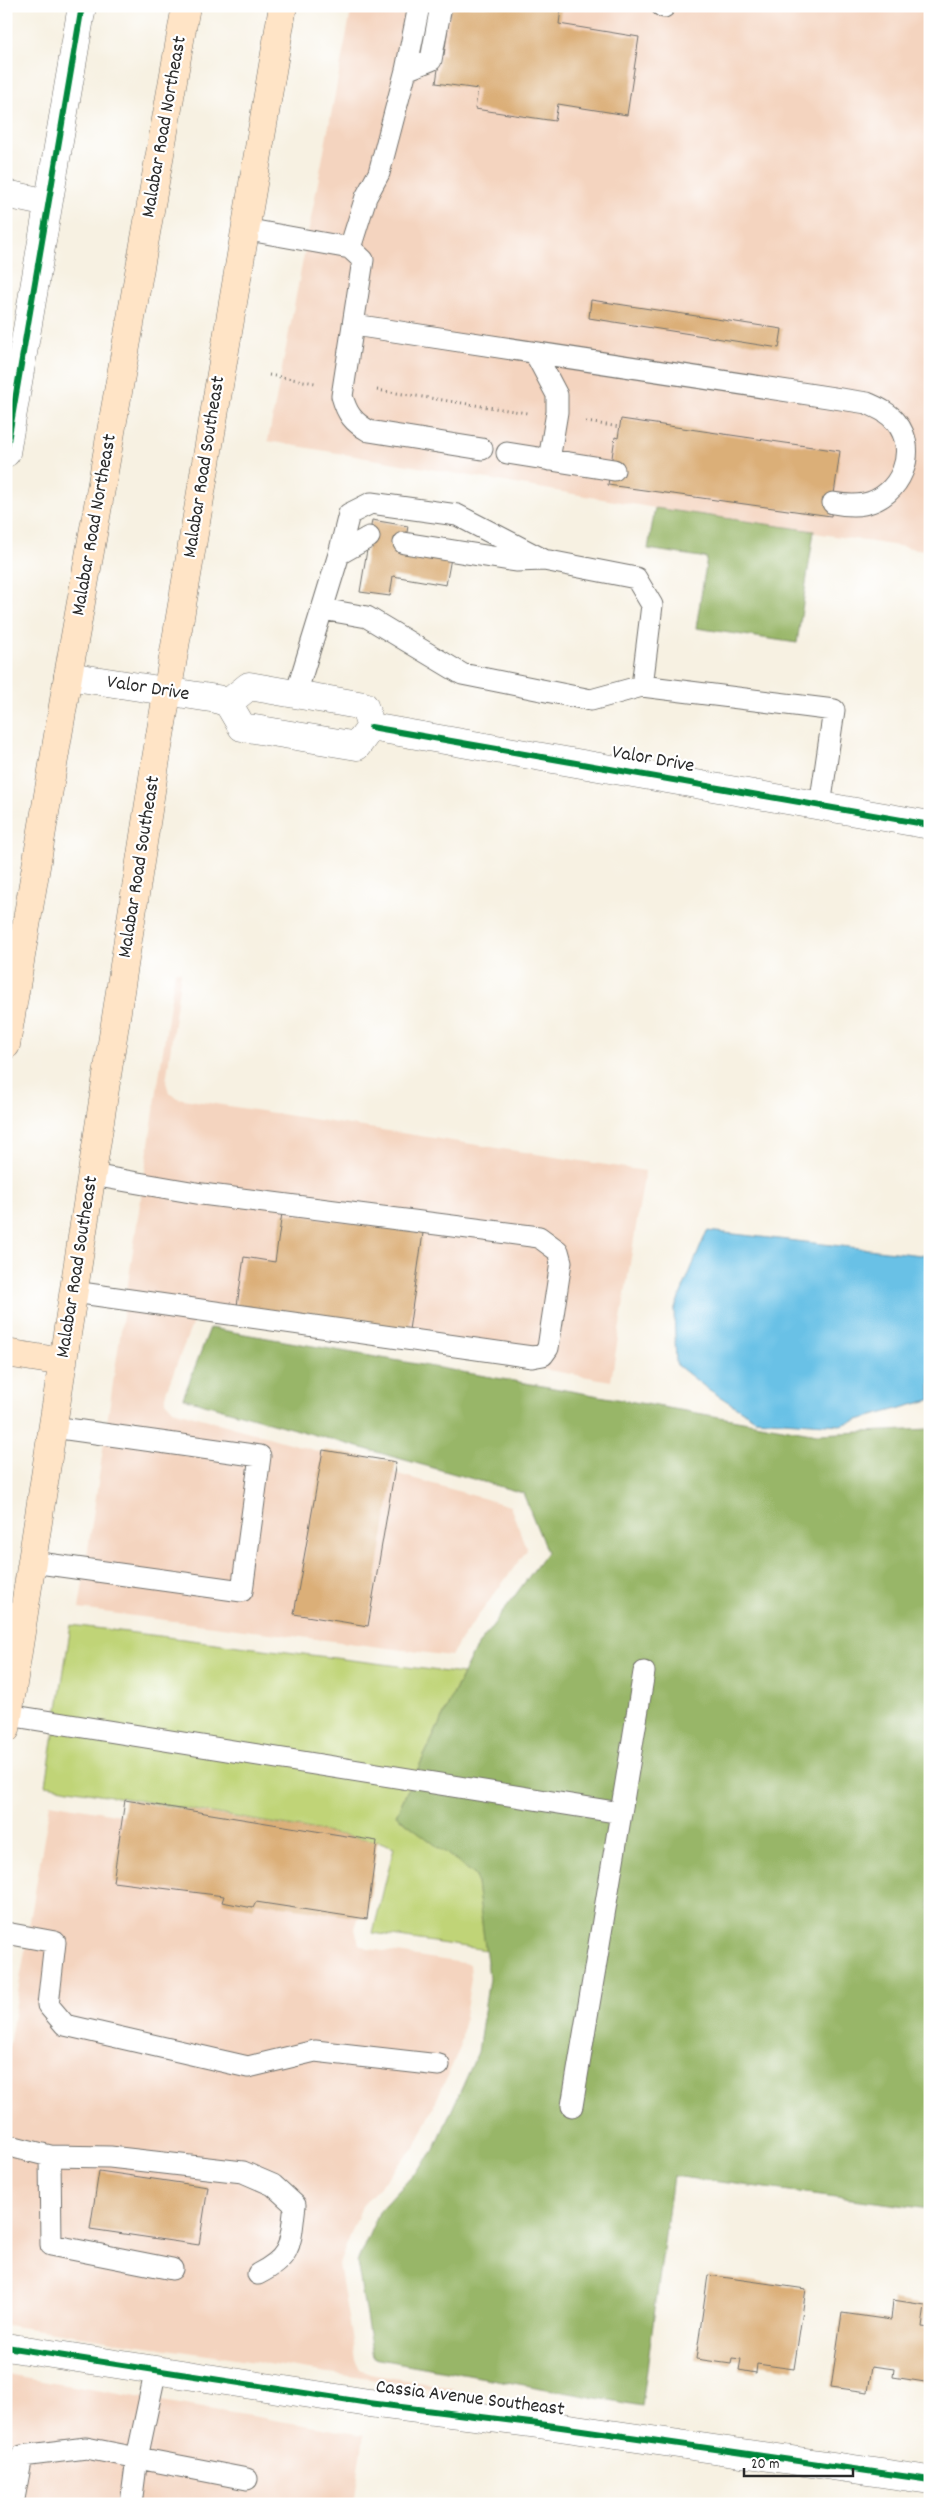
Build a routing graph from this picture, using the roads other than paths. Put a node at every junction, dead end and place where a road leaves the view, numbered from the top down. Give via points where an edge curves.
1 (82, 6) edge
2 (186, 6) edge
3 (283, 6) edge
4 (418, 6) edge
5 (441, 6) edge
6 (406, 70) junction
7 (6, 194) edge
8 (48, 203) junction
9 (244, 229) junction
10 (350, 248) junction
11 (354, 325) junction
12 (535, 353) junction
13 (482, 449) dead end
14 (6, 453) edge
15 (507, 453) dead end
16 (549, 460) junction
17 (614, 470) dead end
18 (833, 503) dead end
19 (369, 537) dead end
20 (404, 543) dead end
21 (340, 554) junction
22 (544, 560) junction
23 (322, 608) junction
24 (68, 676) junction
25 (642, 686) junction
26 (167, 692) junction
27 (296, 694) junction
28 (228, 703) junction
29 (371, 727) junction
30 (820, 806) junction
31 (930, 825) edge
32 (6, 1045) edge
33 (92, 1175) junction
34 (74, 1292) junction
35 (6, 1354) edge
36 (63, 1362) junction
37 (53, 1427) junction
38 (32, 1562) junction
39 (644, 1672) dead end
40 (7, 1722) edge
41 (621, 1814) junction
42 (6, 1933) edge
43 (439, 2065) dead end
44 (572, 2106) dead end
45 (6, 2144) edge
46 (50, 2156) junction
47 (172, 2269) dead end
48 (258, 2274) dead end
49 (6, 2347) edge
50 (156, 2369) junction
51 (137, 2458) junction
52 (248, 2479) dead end
53 (930, 2480) edge
54 (13, 2504) edge
55 (131, 2504) edge

1 - 8 street
2 - 24 main road, Malabar Road Northeast
3 - 9 main road, Malabar Road Southeast
4 - 6 lane
5 - 6 lane via 431,60
6 - 10 lane via 379,173 366,197
7 - 8 street
8 - 14 street
9 - 10 lane
9 - 26 main road, Malabar Road Southeast
10 - 11 lane via 363,260
11 - 12 lane
11 - 13 lane via 342,396 355,423 369,431
12 - 16 lane via 557,395
12 - 18 lane via 867,403 884,410 897,423 905,440 906,460 902,475 893,489 866,504
15 - 16 lane
16 - 17 lane
19 - 21 lane
20 - 22 lane via 516,561
21 - 22 lane via 349,514 371,503 457,515
21 - 23 lane
22 - 25 lane via 636,578 652,605
23 - 25 lane via 367,617 462,674 591,700
23 - 27 lane
24 - 26 street, Valor Drive
24 - 32 main road, Malabar Road Northeast
25 - 30 lane via 834,710
26 - 28 street, Valor Drive
26 - 33 main road, Malabar Road Southeast
27 - 28 street via 249,686
27 - 29 street via 364,706
28 - 29 street via 242,727 357,746
29 - 30 street, Valor Drive
30 - 31 street, Valor Drive
33 - 34 main road, Malabar Road Southeast
33 - 34 lane via 202,1194 539,1237 558,1252 561,1262 548,1348 543,1355 532,1357
34 - 36 main road, Malabar Road Southeast
35 - 36 main road
36 - 37 main road, Malabar Road Southeast
37 - 38 main road, Malabar Road Southeast
37 - 38 lane via 260,1456 242,1591
38 - 40 main road, Malabar Road Southeast
39 - 41 lane
40 - 41 lane
41 - 44 lane
42 - 43 lane via 55,1942 48,2005 65,2025 248,2067 315,2051
45 - 46 lane
46 - 47 lane via 51,2245
46 - 48 lane via 110,2157 243,2172 273,2185 295,2205 289,2246 278,2264
49 - 50 street, Cassia Avenue Southeast
50 - 51 lane
50 - 53 street, Cassia Avenue Southeast via 369,2403 548,2425
51 - 52 lane
51 - 54 lane via 86,2448 22,2456
51 - 55 lane

